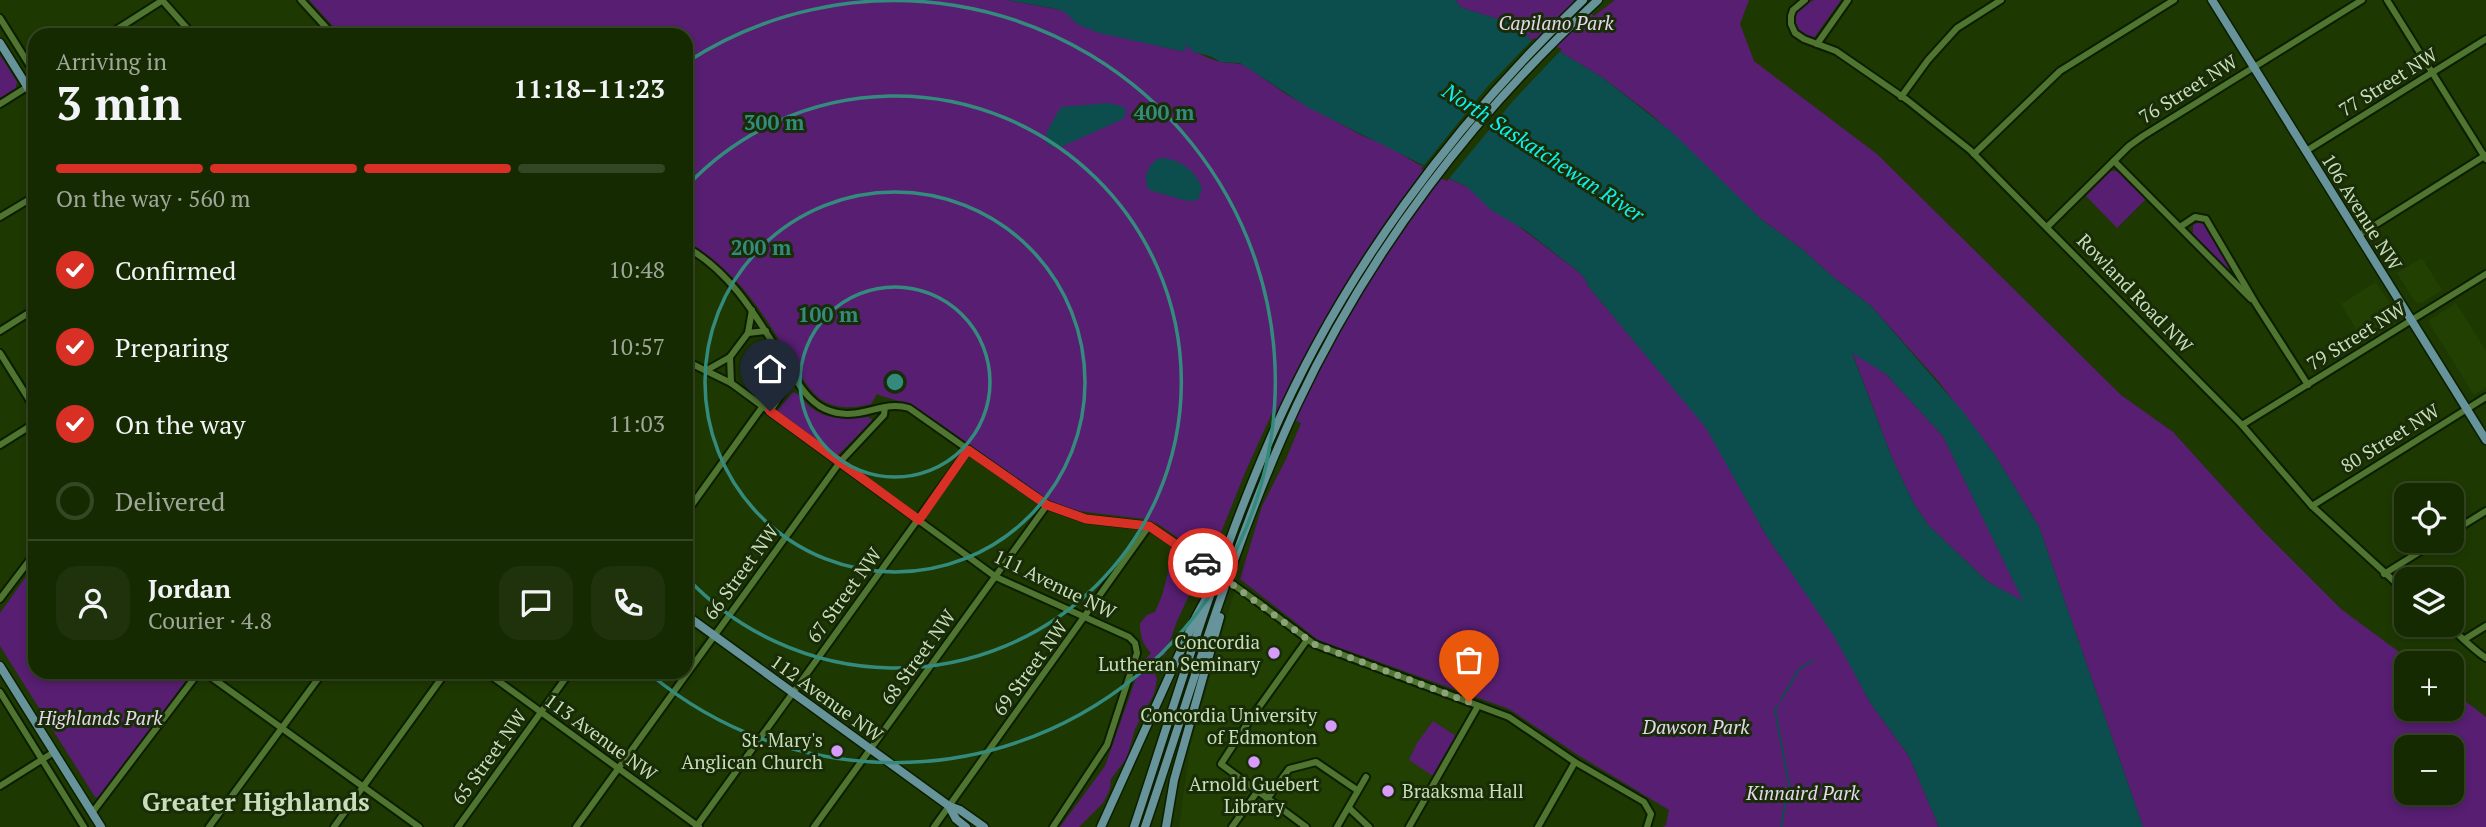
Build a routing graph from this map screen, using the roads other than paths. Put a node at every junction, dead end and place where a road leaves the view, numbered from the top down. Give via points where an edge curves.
1 (163, 0) edge
2 (301, 0) edge
3 (1583, 0) edge
4 (1805, 0) edge
5 (1847, 0) edge
6 (2001, 0) edge
7 (2174, 0) edge
8 (2212, 0) edge
9 (2362, 0) edge
10 (2387, 0) edge
11 (1597, 1) edge
12 (0, 18) edge
13 (119, 28) edge
14 (187, 28) edge
15 (327, 28) edge
16 (2486, 39) edge
17 (0, 43) edge
18 (1817, 44) junction
19 (28, 63) edge
20 (2254, 67) junction
21 (2432, 73) junction
22 (28, 81) edge
23 (28, 87) edge
24 (1901, 97) junction
25 (0, 104) edge
26 (2306, 151) junction
27 (1974, 154) junction
28 (2485, 157) edge
29 (2114, 161) junction
30 (28, 200) edge
31 (0, 218) edge
32 (1395, 225) junction
33 (2047, 227) junction
34 (2180, 227) junction
35 (2359, 235) junction
36 (693, 252) edge
37 (2486, 274) edge
38 (2256, 304) junction
39 (752, 310) junction
40 (28, 313) edge
41 (2411, 320) junction
42 (0, 331) edge
43 (766, 331) junction
44 (748, 333) junction
45 (0, 353) edge
46 (730, 357) junction
47 (693, 364) edge
48 (707, 370) junction
49 (795, 378) junction
50 (731, 383) junction
51 (2308, 385) junction
52 (2486, 397) edge
53 (28, 399) edge
54 (763, 406) junction
55 (885, 407) junction
56 (2467, 409) junction
57 (770, 411) junction
58 (2242, 425) junction
59 (28, 427) edge
60 (2486, 440) edge
61 (0, 445) edge
62 (968, 450) junction
63 (840, 462) junction
64 (693, 503) edge
65 (1047, 505) junction
66 (2312, 506) junction
67 (2486, 511) edge
68 (919, 520) junction
69 (2464, 525) edge
70 (1149, 526) junction
71 (2418, 553) edge
72 (28, 562) edge
73 (2384, 574) junction
74 (996, 577) junction
75 (1216, 581) junction
76 (2394, 582) edge
77 (1226, 586) junction
78 (0, 599) edge
79 (1086, 618) junction
80 (693, 620) edge
81 (2486, 626) edge
82 (715, 636) junction
83 (2462, 637) edge
84 (2465, 639) junction
85 (1307, 640) junction
86 (2486, 658) edge
87 (693, 666) edge
88 (1, 669) edge
89 (194, 679) edge
90 (215, 679) edge
91 (318, 679) edge
92 (441, 679) edge
93 (496, 679) edge
94 (565, 679) edge
95 (684, 679) edge
96 (0, 692) edge
97 (793, 692) junction
98 (1478, 706) junction
99 (541, 712) junction
100 (282, 728) junction
101 (871, 749) junction
102 (54, 752) junction
103 (42, 760) junction
104 (1574, 762) junction
105 (618, 769) junction
106 (1366, 777) dead end
107 (0, 786) edge
108 (363, 787) junction
109 (1357, 790) junction
110 (1257, 792) junction
111 (1267, 799) junction
112 (949, 807) junction
113 (1349, 808) junction
114 (92, 813) junction
115 (84, 827) edge
116 (101, 827) edge
117 (209, 827) edge
118 (334, 827) edge
119 (419, 827) edge
120 (458, 827) edge
121 (576, 827) edge
122 (697, 827) edge
123 (814, 827) edge
124 (934, 827) edge
125 (965, 827) edge
126 (984, 827) edge
127 (1053, 827) edge
128 (1101, 827) edge
129 (1134, 827) edge
130 (1145, 827) edge
131 (1166, 827) edge
132 (1232, 827) edge
133 (1306, 827) edge
134 (1336, 827) edge
135 (1369, 827) edge
136 (1409, 827) edge
137 (1538, 827) edge
138 (1647, 827) edge

1 - 13 street
1 - 14 street
2 - 15 street
3 - 32 main road via 1474,115 1433,165
4 - 18 street, Rowland Road NW via 1793,10 1790,24 1795,33
5 - 18 street
6 - 24 street via 1957,28
7 - 27 street via 2060,71
8 - 20 main road, 106 Avenue NW
9 - 20 street, 76 Street NW
10 - 21 street
11 - 32 main road via 1497,102
12 - 19 street
16 - 21 street, 77 Street NW
17 - 22 main road
18 - 24 street, Rowland Road NW via 1836,51
20 - 26 main road, 106 Avenue NW
20 - 29 street, 76 Street NW via 2143,136
21 - 26 street, 77 Street NW
21 - 28 street
23 - 25 street
24 - 27 street, Rowland Road NW
26 - 35 main road, 106 Avenue NW
27 - 33 street, Rowland Road NW
28 - 35 street
29 - 33 street, 76 Street NW
29 - 34 street
30 - 31 street
32 - 75 main road via 1329,321 1289,398 1250,486
32 - 77 main road via 1298,403 1257,497
33 - 58 street, Rowland Road NW
34 - 38 street
34 - 38 street via 2195,217 2206,219
35 - 41 main road, 106 Avenue NW
36 - 39 street via 723,273
37 - 41 street, 79 Street NW
38 - 51 street
39 - 43 street
39 - 44 street
40 - 42 street
41 - 51 street, 79 Street NW
41 - 56 main road, 106 Avenue NW
43 - 44 street
43 - 49 street
44 - 46 street
45 - 53 street
46 - 48 street
46 - 50 street
47 - 48 street, 111 Avenue NW
48 - 50 street, 111 Avenue NW
49 - 55 street via 815,403 833,412 860,414
49 - 57 street
50 - 54 street, 111 Avenue NW
51 - 58 street, 79 Street NW
52 - 56 street, 80 Street NW
54 - 57 street, 111 Avenue NW
54 - 64 street
55 - 62 street via 909,408
55 - 63 street, 66 Street NW via 884,415
56 - 60 main road, 106 Avenue NW
56 - 66 street, 80 Street NW
57 - 63 street, 111 Avenue NW
58 - 66 street, Rowland Road NW
59 - 61 street
62 - 65 street
62 - 68 street, 67 Street NW
63 - 68 street, 111 Avenue NW
63 - 82 street, 66 Street NW
65 - 70 street via 1086,519
65 - 74 street, 68 Street NW
66 - 73 street, Rowland Road NW
67 - 69 street
68 - 74 street, 111 Avenue NW
68 - 97 street, 67 Street NW
70 - 79 street, 69 Street NW
70 - 85 street, bridge
71 - 73 street
72 - 78 street
73 - 76 street, Rowland Road NW
74 - 79 street, 111 Avenue NW
74 - 101 street, 68 Street NW
75 - 128 main road
75 - 129 main road
77 - 130 main road
77 - 131 main road via 1174,780
79 - 112 street, 69 Street NW
79 - 127 street, 111 Avenue NW via 1129,637 1137,653 1107,745
80 - 82 main road, 112 Avenue NW
81 - 84 street
82 - 87 street, 66 Street NW
82 - 97 main road, 112 Avenue NW
83 - 84 street
84 - 86 street
85 - 98 street
85 - 110 street via 1221,764
88 - 102 main road
89 - 114 street
90 - 100 street
91 - 100 street
92 - 108 street
93 - 99 street, 113 Avenue NW
94 - 99 street, 65 Street NW
95 - 105 street, 66 Street NW
96 - 103 street
97 - 101 main road, 112 Avenue NW
97 - 122 street, 67 Street NW
98 - 104 street via 1509,717
98 - 136 street
99 - 105 street, 113 Avenue NW
99 - 120 street, 65 Street NW
100 - 108 street
100 - 117 street
101 - 112 main road, 112 Avenue NW
101 - 123 street, 68 Street NW
102 - 103 street
102 - 114 main road
103 - 107 street
103 - 115 street
104 - 137 street
104 - 138 street via 1636,797 1648,808 1651,820
105 - 121 street, 66 Street NW
105 - 122 street, 113 Avenue NW
106 - 109 street
108 - 118 street
108 - 119 street
109 - 111 street via 1316,762 1289,769
109 - 113 street
110 - 111 street
110 - 132 street
111 - 133 street
112 - 124 street, 69 Street NW
112 - 125 main road, 112 Avenue NW
112 - 126 main road, 112 Avenue NW
113 - 134 street
113 - 135 street
114 - 116 main road

